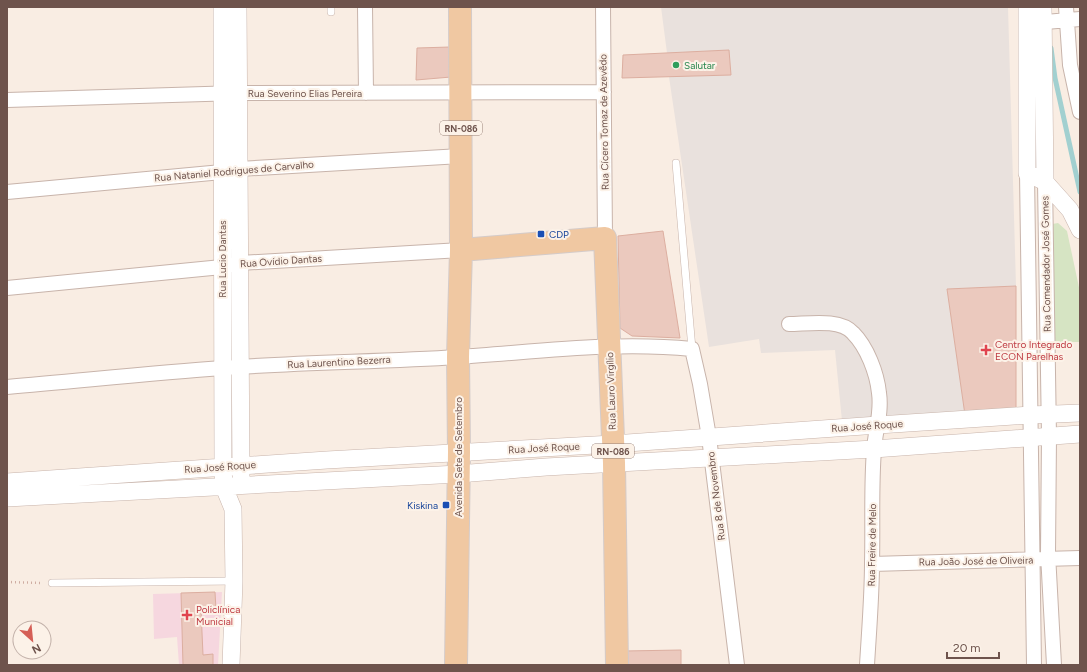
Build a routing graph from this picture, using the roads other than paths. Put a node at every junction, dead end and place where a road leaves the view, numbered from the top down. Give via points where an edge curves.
1 (222, 7) edge
2 (238, 7) edge
3 (365, 7) edge
4 (460, 7) edge
5 (603, 7) edge
6 (1035, 15) edge
7 (1071, 16) edge
8 (460, 92) junction
9 (604, 92) junction
10 (366, 93) junction
11 (230, 94) junction
12 (7, 100) edge
13 (1080, 112) edge
14 (461, 156) junction
15 (676, 163) dead end
16 (239, 169) junction
17 (222, 172) junction
18 (1028, 173) junction
19 (1045, 182) junction
20 (7, 192) edge
21 (1080, 230) edge
22 (606, 238) junction
23 (461, 250) junction
24 (240, 264) junction
25 (222, 267) junction
26 (7, 288) edge
27 (789, 324) dead end
28 (610, 346) junction
29 (692, 349) junction
30 (458, 357) junction
31 (241, 367) junction
32 (224, 368) junction
33 (7, 387) edge
34 (1080, 414) edge
35 (1030, 415) junction
36 (1048, 415) junction
37 (878, 425) junction
38 (1080, 434) edge
39 (1049, 436) junction
40 (709, 437) junction
41 (1031, 437) junction
42 (874, 449) junction
43 (459, 452) junction
44 (614, 454) junction
45 (712, 458) junction
46 (327, 460) junction
47 (241, 466) junction
48 (223, 467) junction
49 (458, 474) junction
50 (327, 481) junction
51 (7, 482) edge
52 (241, 486) junction
53 (224, 487) junction
54 (7, 498) edge
55 (232, 509) junction
56 (1080, 558) edge
57 (1049, 559) junction
58 (1033, 560) junction
59 (872, 564) junction
60 (234, 581) junction
61 (52, 583) road end
62 (231, 665) edge
63 (456, 665) edge
64 (617, 665) edge
65 (737, 665) edge
66 (867, 665) edge
67 (1034, 665) edge
68 (1054, 665) edge

1 - 11 street, Rua Lucio Dantas
2 - 11 street, Rua Lucio Dantas
3 - 10 street
4 - 8 main road, RN-086
5 - 9 street, Rua Cícero Tomaz de Azevêdo
6 - 7 street
6 - 18 street, Rua Comendador José Gomes
6 - 19 street, Rua Comendador José Gomes
7 - 13 street via 1070,65
8 - 9 street, Rua Severino Elias Pereira
8 - 10 street, Rua Severino Elias Pereira
8 - 14 main road, RN-086
9 - 22 street, Rua Cícero Tomaz de Azevêdo
10 - 11 street, Rua Severino Elias Pereira
11 - 12 street, Rua Severino Elias Pereira
11 - 16 street, Rua Lucio Dantas
11 - 17 street, Rua Lucio Dantas
14 - 16 street, Rua Nataniel Rodrigues de Carvalho
14 - 23 main road, RN-086
15 - 29 lane
16 - 17 street, Rua Nataniel Rodrigues de Carvalho
16 - 24 street, Rua Lucio Dantas
17 - 20 street, Rua Nataniel Rodrigues de Carvalho
17 - 25 street, Rua Lucio Dantas
18 - 19 street
18 - 35 street, Rua Comendador José Gomes
19 - 21 street via 1070,210
19 - 36 street, Rua Comendador José Gomes
22 - 23 main road
22 - 28 main road, Rua Lauro Virgílio / RN-086
23 - 24 street, Rua Ovídio Dantas
23 - 30 main road, Avenida Sete de Setembro / RN-086
24 - 25 street, Rua Ovídio Dantas
24 - 31 street, Rua Lucio Dantas
25 - 26 street, Rua Ovídio Dantas
25 - 32 street, Rua Lucio Dantas
27 - 37 street, Rua Freire de Melo via 835,324 853,332 871,362 877,378 880,405
28 - 29 street, Rua Laurentino Bezerra
28 - 30 street, Rua Laurentino Bezerra
28 - 44 main road, Rua Lauro Virgílio / RN-086
29 - 40 street, Rua 8 de Novembro
30 - 31 street, Rua Laurentino Bezerra
30 - 43 main road, Avenida Sete de Setembro / RN-086
31 - 32 street, Rua Laurentino Bezerra
31 - 47 street, Rua Lucio Dantas
32 - 33 street, Rua Laurentino Bezerra
32 - 48 street, Rua Lucio Dantas
34 - 36 street, Rua José Roque
35 - 36 street, Rua José Roque
35 - 37 street, Rua José Roque
35 - 41 street, Rua Comendador José Gomes
36 - 39 street, Rua Comendador José Gomes
37 - 40 street, Rua José Roque
37 - 42 street, Rua Freire de Melo
38 - 39 street, Rua José Roque
39 - 41 street, Rua José Roque
39 - 57 street, Rua Comendador José Gomes
40 - 44 street, Rua José Roque
40 - 45 street, Rua 8 de Novembro
41 - 42 street, Rua José Roque
41 - 58 street, Rua Comendador José Gomes
42 - 45 street, Rua José Roque
42 - 59 street, Rua Freire de Melo
43 - 44 street, Rua José Roque
43 - 46 street, Rua José Roque
43 - 49 main road, Avenida Sete de Setembro / RN-086
44 - 45 street, Rua José Roque
44 - 49 street, Rua José Roque via 546,467
44 - 64 main road, Rua Lauro Virgílio / RN-086
45 - 65 street, Rua 8 de Novembro
46 - 47 street, Rua José Roque
46 - 50 street
47 - 48 street, Rua José Roque
47 - 52 street, Rua Lucio Dantas
48 - 51 street, Rua José Roque
48 - 53 street, Rua Lucio Dantas
49 - 50 street, Rua José Roque
49 - 63 main road, Avenida Sete de Setembro / RN-086
50 - 52 street, Rua José Roque
52 - 53 street, Rua José Roque
52 - 55 street, Rua Lucio Dantas
53 - 54 street, Rua José Roque
53 - 55 street, Rua Lucio Dantas
55 - 60 street, Rua Lucio Dantas
56 - 57 street, Rua João José de Oliveira
57 - 58 street, Rua João José de Oliveira
57 - 68 street, Rua Comendador José Gomes
58 - 59 street, Rua João José de Oliveira
58 - 67 street, Rua Comendador José Gomes
59 - 66 street, Rua Freire de Melo
60 - 61 lane
60 - 62 street, Rua Lucio Dantas

